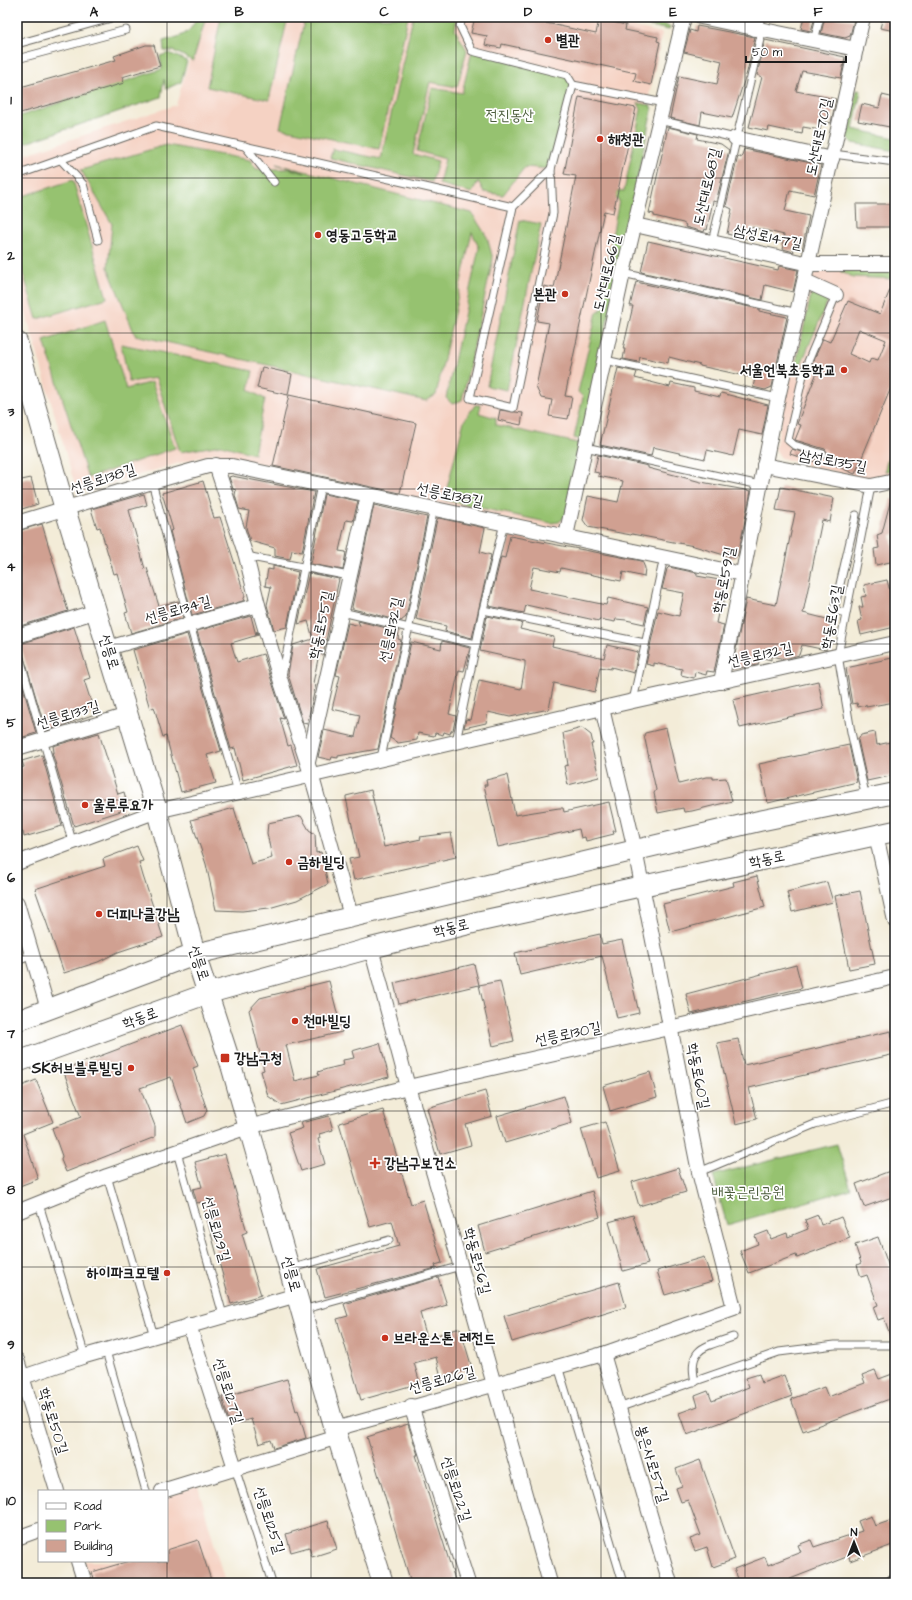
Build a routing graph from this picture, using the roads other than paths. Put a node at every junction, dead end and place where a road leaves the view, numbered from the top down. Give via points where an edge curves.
1 (115, 17) edge
2 (462, 17) edge
3 (684, 17) edge
4 (701, 17) edge
5 (820, 17) edge
6 (863, 17) edge
7 (758, 26) edge
8 (126, 30) dead end
9 (814, 41) junction
10 (17, 44) edge
11 (856, 48) junction
12 (17, 60) edge
13 (573, 85) junction
14 (664, 103) junction
15 (659, 120) junction
16 (735, 138) junction
17 (245, 146) junction
18 (832, 157) junction
19 (60, 160) junction
20 (895, 162) edge
21 (551, 169) junction
22 (17, 175) edge
23 (274, 182) dead end
24 (513, 207) junction
25 (635, 225) junction
26 (98, 240) dead end
27 (712, 242) junction
28 (809, 264) junction
29 (895, 264) edge
30 (624, 273) junction
31 (805, 281) junction
32 (798, 313) junction
33 (17, 342) edge
34 (605, 360) junction
35 (778, 398) junction
36 (585, 448) junction
37 (823, 454) dead end
38 (216, 465) junction
39 (764, 465) junction
40 (895, 481) edge
41 (152, 482) junction
42 (321, 485) junction
43 (760, 485) junction
44 (871, 486) junction
45 (368, 495) junction
46 (434, 508) junction
47 (65, 509) junction
48 (856, 515) dead end
49 (17, 523) edge
50 (504, 524) junction
51 (566, 536) junction
52 (246, 556) junction
53 (664, 557) junction
54 (303, 567) junction
55 (742, 574) junction
56 (349, 576) junction
57 (258, 605) junction
58 (483, 610) junction
59 (97, 612) junction
60 (342, 612) junction
61 (846, 613) junction
62 (190, 624) junction
63 (409, 628) junction
64 (17, 636) edge
65 (645, 643) junction
66 (895, 643) edge
67 (476, 644) junction
68 (17, 648) edge
69 (108, 648) junction
70 (838, 655) junction
71 (281, 682) junction
72 (721, 682) junction
73 (633, 700) junction
74 (602, 708) junction
75 (128, 715) junction
76 (44, 740) junction
77 (456, 742) junction
78 (17, 748) edge
79 (381, 758) junction
80 (309, 768) junction
81 (238, 792) junction
82 (895, 793) edge
83 (866, 799) junction
84 (157, 811) junction
85 (886, 833) edge
86 (72, 841) junction
87 (635, 850) junction
88 (17, 863) edge
89 (641, 886) junction
90 (17, 903) edge
91 (351, 916) junction
92 (895, 921) edge
93 (371, 948) junction
94 (195, 954) junction
95 (33, 955) junction
96 (17, 961) edge
97 (895, 978) edge
98 (209, 993) junction
99 (48, 1009) junction
100 (17, 1021) edge
101 (671, 1029) junction
102 (17, 1062) edge
103 (408, 1087) junction
104 (895, 1103) edge
105 (248, 1127) junction
106 (177, 1152) junction
107 (699, 1172) junction
108 (107, 1176) junction
109 (39, 1204) junction
110 (17, 1212) edge
111 (389, 1240) dead end
112 (461, 1266) junction
113 (290, 1269) junction
114 (300, 1302) junction
115 (734, 1308) joint
116 (223, 1315) junction
117 (189, 1325) junction
118 (154, 1336) junction
119 (733, 1337) dead end
120 (895, 1345) edge
121 (106, 1351) junction
122 (602, 1354) junction
123 (85, 1356) junction
124 (17, 1360) edge
125 (558, 1366) junction
126 (20, 1378) edge
127 (696, 1382) junction
128 (493, 1384) junction
129 (411, 1406) junction
130 (618, 1408) junction
131 (337, 1433) junction
132 (235, 1468) junction
133 (57, 1490) edge
134 (146, 1490) edge
135 (165, 1490) edge
136 (38, 1530) edge
137 (17, 1538) edge
138 (78, 1562) edge
139 (895, 1581) edge
140 (85, 1583) edge
141 (272, 1583) edge
142 (383, 1583) edge
143 (468, 1583) edge
144 (550, 1583) edge
145 (624, 1583) edge
146 (670, 1583) edge
147 (891, 1583) edge

1 - 10 lane
2 - 13 lane via 460,26 472,50 567,75
3 - 14 street, 도산대로66길
4 - 7 street
5 - 9 lane
6 - 11 street, 도산대로70길
7 - 9 street
7 - 16 lane, 도산대로68길
8 - 12 lane
9 - 11 street
11 - 18 street, 도산대로70길
13 - 14 lane
13 - 21 lane
14 - 15 street, 도산대로66길
15 - 16 lane
15 - 25 street, 도산대로66길
16 - 18 street, 도산대로68길
16 - 27 lane, 도산대로68길
17 - 19 lane via 156,126
17 - 23 lane
17 - 24 lane
18 - 20 lane
18 - 28 street, 도산대로70길
19 - 22 lane
19 - 26 lane via 83,184
21 - 24 lane
21 - 24 lane via 553,213 513,408 470,398
25 - 27 street, 삼성로147길
25 - 30 street, 도산대로66길
27 - 28 street, 삼성로147길
28 - 29 street, 삼성로147길
28 - 31 street, 학동로59길
30 - 32 lane
30 - 34 street, 도산대로66길
31 - 32 street, 학동로59길
31 - 37 lane via 836,295 804,371 788,440 794,445
32 - 35 street, 학동로59길
33 - 47 main road, 선릉로 via 27,389
34 - 35 lane
34 - 36 street, 도산대로66길
35 - 39 street, 학동로59길
36 - 43 lane
36 - 51 street, 도산대로66길
38 - 41 street, 선릉로138길
38 - 42 street, 선릉로138길 via 232,466
38 - 52 street, 학동로55길
39 - 43 street, 학동로59길
39 - 44 street, 삼성로135길
40 - 44 street, 삼성로135길
41 - 47 street, 선릉로138길
41 - 62 lane, 선릉로138길
42 - 45 street, 선릉로138길
42 - 54 lane, 학동로55길
43 - 55 street, 학동로59길
44 - 61 lane, 학동로63길
45 - 46 street, 선릉로138길
45 - 56 street, 학동로55길
46 - 50 street, 선릉로138길
46 - 63 lane, 선릉로132길
47 - 49 street, 선릉로138길
47 - 59 main road, 선릉로
48 - 61 lane via 834,610
50 - 51 street, 선릉로138길
50 - 58 lane
51 - 53 street, 선릉로138길
52 - 54 lane
52 - 57 street, 학동로55길
53 - 55 street, 선릉로138길
53 - 65 lane
54 - 56 lane
54 - 71 lane, 학동로55길
55 - 72 street, 학동로59길
56 - 60 street, 학동로55길
57 - 62 street, 선릉로134길
57 - 71 street, 학동로55길
58 - 65 lane
58 - 67 lane
59 - 64 street
59 - 69 main road, 선릉로
60 - 63 lane
60 - 80 street, 학동로55길
61 - 70 lane, 학동로63길
62 - 69 street, 선릉로134길
62 - 81 lane
63 - 67 lane
63 - 79 lane, 선릉로132길
65 - 73 lane
66 - 70 street, 선릉로132길
67 - 77 lane
68 - 76 lane
69 - 75 main road, 선릉로
70 - 72 street, 선릉로132길
70 - 83 lane, 학동로63길
71 - 80 street, 학동로55길
72 - 73 street, 선릉로132길
73 - 74 street, 선릉로132길
74 - 77 street, 선릉로132길
74 - 87 street
75 - 76 street, 선릉로133길
75 - 84 main road, 선릉로
76 - 78 street, 선릉로133길
76 - 86 lane
77 - 79 street, 선릉로132길
79 - 80 street, 선릉로132길
80 - 81 street, 선릉로132길
80 - 91 street, 학동로55길
81 - 84 street, 선릉로132길
82 - 83 main road
83 - 87 main road via 758,820
84 - 86 street, 선릉로132길
84 - 94 main road, 선릉로
85 - 89 main road, 학동로
85 - 92 street
86 - 88 street, 선릉로132길
87 - 89 street, 학동로60길
87 - 91 main road
89 - 93 main road, 학동로
89 - 101 street, 학동로60길
90 - 95 street
91 - 94 main road
93 - 98 main road, 학동로
93 - 103 street, 학동로56길
94 - 98 main road, 선릉로
94 - 99 main road
95 - 96 lane
95 - 99 street
97 - 101 street, 선릉로130길
98 - 102 main road, 학동로
98 - 105 main road, 선릉로
99 - 100 main road
101 - 103 street, 선릉로130길
101 - 107 street, 학동로60길
103 - 105 street, 선릉로130길
103 - 112 street, 학동로56길
104 - 107 lane via 815,1124
105 - 106 street
105 - 113 main road, 선릉로
106 - 108 street
106 - 116 lane, 선릉로129길
107 - 115 street, 학동로60길
108 - 109 street
108 - 118 lane
109 - 110 street
109 - 123 lane
111 - 113 lane
112 - 114 lane
112 - 128 street, 학동로56길
113 - 114 main road, 선릉로
114 - 116 street
114 - 131 main road, 선릉로
115 - 122 street, 선릉로126길
116 - 117 street
117 - 118 street
117 - 132 street, 선릉로127길
118 - 121 street
119 - 127 lane via 701,1349 694,1358 692,1369
120 - 127 lane via 835,1345 779,1352
121 - 123 street
121 - 134 lane
122 - 125 street, 선릉로126길
122 - 130 street, 봉은사로57길
123 - 126 street
124 - 126 street, 학동로50길
125 - 128 street, 선릉로126길
125 - 145 lane
126 - 133 street, 학동로50길
127 - 130 lane
128 - 129 street, 선릉로126길
128 - 144 street, 학동로56길
129 - 131 street, 선릉로126길
129 - 143 street, 선릉로122길
130 - 146 street, 봉은사로57길
131 - 132 street
131 - 142 main road, 선릉로
132 - 135 street
132 - 141 lane, 선릉로125길
136 - 137 street
138 - 140 street
139 - 147 street

